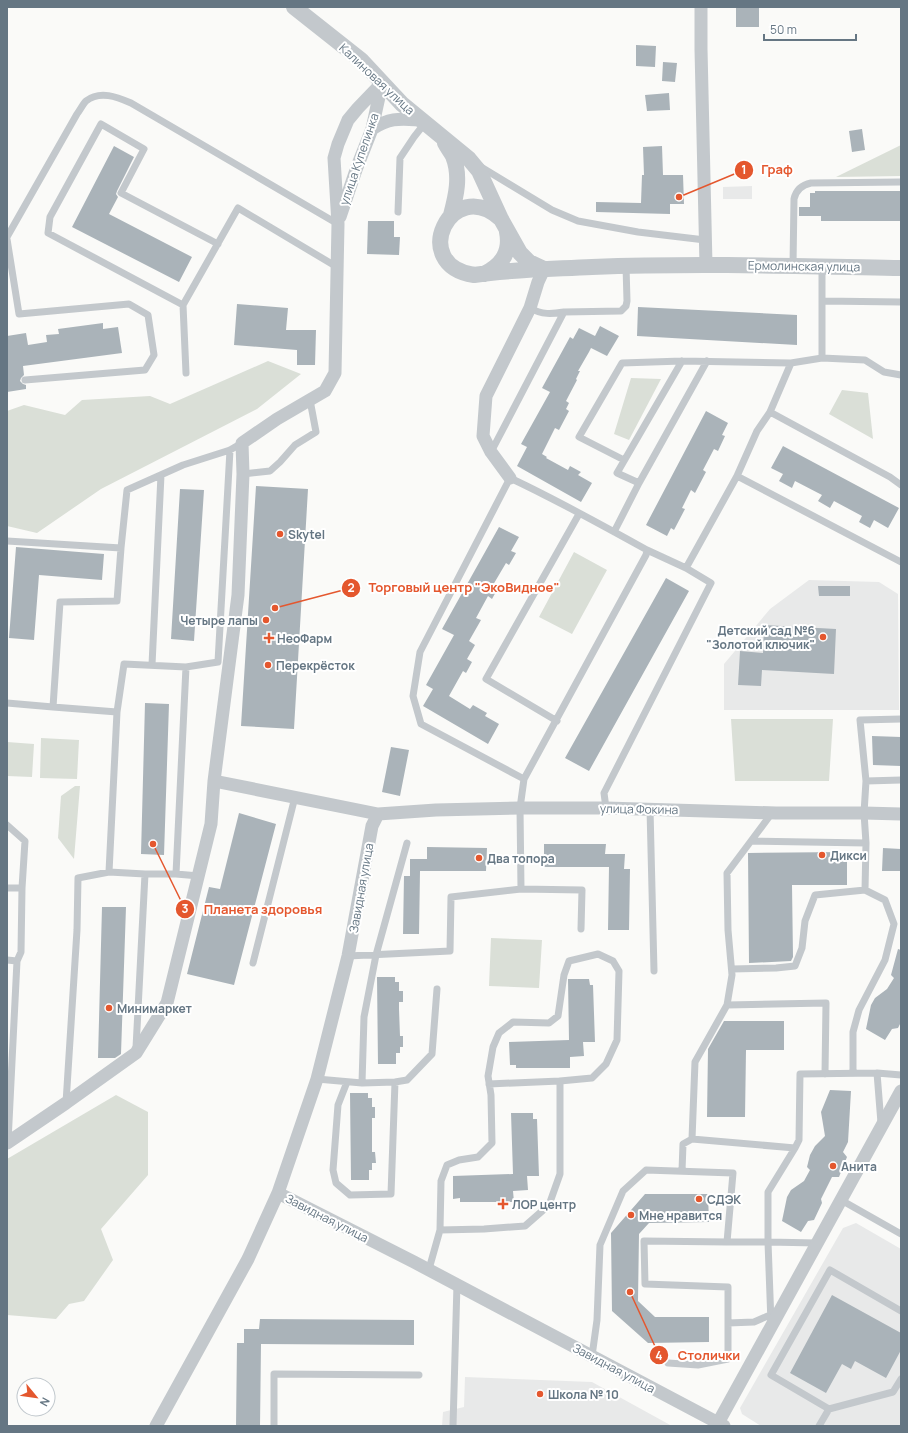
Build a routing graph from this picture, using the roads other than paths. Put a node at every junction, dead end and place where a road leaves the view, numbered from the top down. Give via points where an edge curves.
1 (294, 7) edge
2 (701, 7) edge
3 (382, 83) junction
4 (423, 122) junction
5 (372, 129) junction
6 (440, 137) junction
7 (469, 159) junction
8 (901, 182) edge
9 (398, 212) dead end
10 (451, 215) junction
11 (338, 224) junction
12 (504, 224) junction
13 (7, 238) edge
14 (705, 240) junction
15 (218, 244) junction
16 (706, 265) junction
17 (626, 266) junction
18 (793, 266) junction
19 (822, 266) junction
20 (337, 267) junction
21 (901, 268) edge
22 (544, 269) junction
23 (484, 274) junction
24 (822, 301) junction
25 (901, 302) edge
26 (183, 305) junction
27 (530, 308) junction
28 (564, 312) junction
29 (822, 358) junction
30 (682, 361) junction
31 (707, 361) junction
32 (791, 363) junction
33 (186, 373) dead end
34 (901, 376) edge
35 (25, 380) dead end
36 (310, 400) junction
37 (770, 412) junction
38 (242, 443) junction
39 (230, 450) junction
40 (491, 452) junction
41 (624, 460) junction
42 (243, 474) junction
43 (161, 475) junction
44 (737, 476) junction
45 (510, 478) junction
46 (639, 483) junction
47 (901, 486) edge
48 (578, 514) junction
49 (614, 532) junction
50 (7, 541) edge
51 (121, 548) junction
52 (647, 550) junction
53 (901, 562) edge
54 (686, 568) junction
55 (152, 665) junction
56 (186, 667) junction
57 (7, 703) edge
58 (53, 707) junction
59 (117, 712) junction
60 (901, 719) edge
61 (557, 721) junction
62 (524, 780) junction
63 (901, 780) edge
64 (214, 781) junction
65 (866, 781) junction
66 (296, 797) junction
67 (520, 808) junction
68 (606, 808) junction
69 (650, 809) junction
70 (772, 813) junction
71 (864, 813) junction
72 (378, 814) junction
73 (901, 814) edge
74 (7, 826) edge
75 (751, 841) junction
76 (407, 843) dead end
77 (866, 843) junction
78 (109, 872) junction
79 (145, 874) junction
80 (176, 874) junction
81 (199, 876) junction
82 (7, 888) edge
83 (22, 888) junction
84 (521, 889) junction
85 (865, 890) junction
86 (582, 929) dead end
87 (376, 955) junction
88 (348, 956) junction
89 (7, 960) edge
90 (17, 961) junction
91 (253, 962) dead end
92 (732, 969) junction
93 (654, 971) dead end
94 (437, 989) dead end
95 (727, 1005) junction
96 (136, 1053) junction
97 (853, 1073) junction
98 (877, 1073) junction
99 (825, 1074) junction
100 (901, 1075) edge
101 (318, 1079) junction
102 (560, 1081) junction
103 (347, 1082) junction
104 (395, 1082) junction
105 (362, 1083) junction
106 (490, 1084) junction
107 (901, 1090) edge
108 (66, 1103) junction
109 (881, 1126) junction
110 (692, 1139) junction
111 (8, 1142) edge
112 (795, 1148) junction
113 (682, 1172) junction
114 (278, 1193) junction
115 (841, 1200) junction
116 (440, 1230) junction
117 (900, 1232) edge
118 (728, 1242) junction
119 (768, 1242) junction
120 (817, 1243) junction
121 (429, 1269) junction
122 (457, 1284) junction
123 (901, 1311) edge
124 (771, 1321) junction
125 (728, 1323) junction
126 (592, 1356) junction
127 (668, 1363) dead end
128 (420, 1375) dead end
129 (901, 1379) edge
130 (829, 1409) junction
131 (721, 1425) edge
132 (156, 1426) edge
133 (274, 1426) edge
134 (453, 1426) edge
135 (819, 1426) edge

1 - 3 street, Калиновая улица via 360,60
2 - 14 street
3 - 4 street, Калиновая улица
3 - 5 street, улица Купелинка
3 - 11 street, улица Купелинка via 348,120 338,144 334,158
4 - 5 street via 398,119 383,122
4 - 6 street, Калиновая улица
4 - 9 lane via 400,158
5 - 11 street, улица Купелинка
6 - 7 street
6 - 10 street via 453,156 458,174 457,195
7 - 12 street via 479,171
7 - 14 lane via 552,210 578,221 638,232
8 - 18 lane via 811,183 802,186 795,193 794,199
10 - 12 street via 476,206 493,212
10 - 23 street via 441,233 440,243 447,262 464,274
11 - 13 lane via 131,103 115,96 101,95 87,101 77,114
11 - 20 street
12 - 22 street via 520,253 529,262
12 - 23 street via 508,240 507,251 494,269
13 - 35 lane via 19,314 130,304 148,315 154,355 145,370
14 - 16 street
15 - 20 lane via 238,208
15 - 26 lane
15 - 26 lane via 121,192 144,149 101,124 50,217 48,233
16 - 17 street, Ермолинская улица
16 - 18 street, Ермолинская улица
17 - 22 street, Ермолинская улица
17 - 28 lane via 627,301 621,311
18 - 19 street, Ермолинская улица
19 - 21 street, Ермолинская улица
19 - 24 lane
20 - 36 street via 335,373 325,391
22 - 23 street, Ермолинская улица
22 - 27 street
24 - 25 lane
24 - 29 lane
26 - 33 lane
27 - 28 lane via 538,313
27 - 40 street via 486,396 483,436
28 - 40 lane
29 - 32 lane
29 - 34 lane via 865,360 884,372
30 - 31 lane
30 - 41 lane
30 - 41 lane via 622,363 579,437
31 - 32 lane
31 - 46 lane
32 - 37 lane
36 - 38 street via 276,419
36 - 42 lane via 316,432 295,445 270,471
37 - 44 lane via 757,431
37 - 47 lane
38 - 39 lane
38 - 42 street
39 - 43 lane
39 - 56 lane via 218,662
40 - 45 street
41 - 46 lane via 617,473
42 - 64 street via 238,595
43 - 51 lane via 127,490
43 - 55 lane
44 - 53 lane
44 - 54 lane
45 - 48 lane
45 - 62 lane via 420,652 413,696 421,724
46 - 49 lane
48 - 49 lane
48 - 61 lane via 486,679
49 - 52 lane
50 - 51 lane
51 - 58 lane via 117,601 60,602
52 - 54 lane
52 - 61 lane
54 - 68 lane via 711,583 604,793
55 - 56 lane
55 - 59 lane via 124,664
56 - 80 lane
57 - 58 lane
58 - 59 lane
59 - 78 lane
60 - 65 lane via 860,720
61 - 62 lane
62 - 67 lane
63 - 65 lane
64 - 66 street, улица Фокина
64 - 81 street via 211,824
65 - 71 lane
66 - 72 street, улица Фокина
66 - 91 lane
67 - 68 street, улица Фокина
67 - 72 street, улица Фокина
67 - 84 lane
68 - 69 street, улица Фокина
69 - 70 street, улица Фокина
69 - 93 lane
70 - 71 street, улица Фокина
70 - 75 lane
71 - 73 street, улица Фокина
71 - 77 lane
72 - 88 street, Завидная улица via 372,826
74 - 83 lane via 25,841
75 - 77 lane
75 - 92 lane via 727,873
76 - 87 lane
77 - 85 lane
78 - 79 lane
78 - 108 lane via 78,878
79 - 80 lane
79 - 96 lane
80 - 81 lane
81 - 96 street via 167,1003
82 - 83 lane
83 - 90 lane via 21,952
84 - 86 lane via 582,890
84 - 87 lane via 451,896 450,951
85 - 92 lane via 815,895 805,921 802,948 795,966
85 - 97 lane via 885,900 894,924 885,960 859,1010 853,1032
87 - 88 lane
87 - 105 lane via 364,1017
88 - 101 street, Завидная улица
89 - 90 lane
90 - 111 lane
92 - 95 lane
94 - 104 lane via 432,1054 407,1080
95 - 99 lane via 826,1004
95 - 110 lane via 695,1062
96 - 108 street
97 - 98 lane
97 - 99 lane
98 - 100 lane
98 - 109 lane
99 - 112 lane via 800,1074 799,1140
101 - 103 lane
101 - 114 street, Завидная улица
102 - 106 lane
102 - 106 lane via 592,1078 606,1064 617,1040 619,971 613,961 598,954 569,961 564,975 558,1016 549,1023 513,1022 500,1033 493,1047 488,1076
102 - 116 lane via 560,1174 550,1205 525,1226
103 - 104 lane via 338,1105 334,1170 336,1183 350,1195 391,1194
103 - 105 lane
104 - 105 lane
106 - 116 lane via 492,1144 478,1156 447,1165 441,1181
107 - 109 street
108 - 111 street
109 - 115 street
110 - 112 lane
110 - 113 lane via 683,1144
112 - 119 lane via 768,1192
113 - 118 lane via 733,1173
113 - 126 lane via 646,1170 623,1191 600,1245 597,1320
114 - 121 street, Завидная улица
114 - 132 street via 248,1259 224,1297
115 - 117 lane
115 - 120 street
116 - 121 lane
118 - 119 lane
118 - 125 lane via 644,1241 645,1284 728,1287
119 - 120 lane
119 - 124 lane
120 - 124 street
121 - 122 street, Завидная улица
122 - 126 street, Завидная улица
122 - 134 lane
123 - 130 lane via 830,1270 771,1375
124 - 125 lane
124 - 131 street
125 - 127 lane via 728,1359 698,1365
126 - 131 street, Завидная улица
128 - 133 lane via 274,1374
129 - 130 lane via 893,1392
130 - 135 lane

